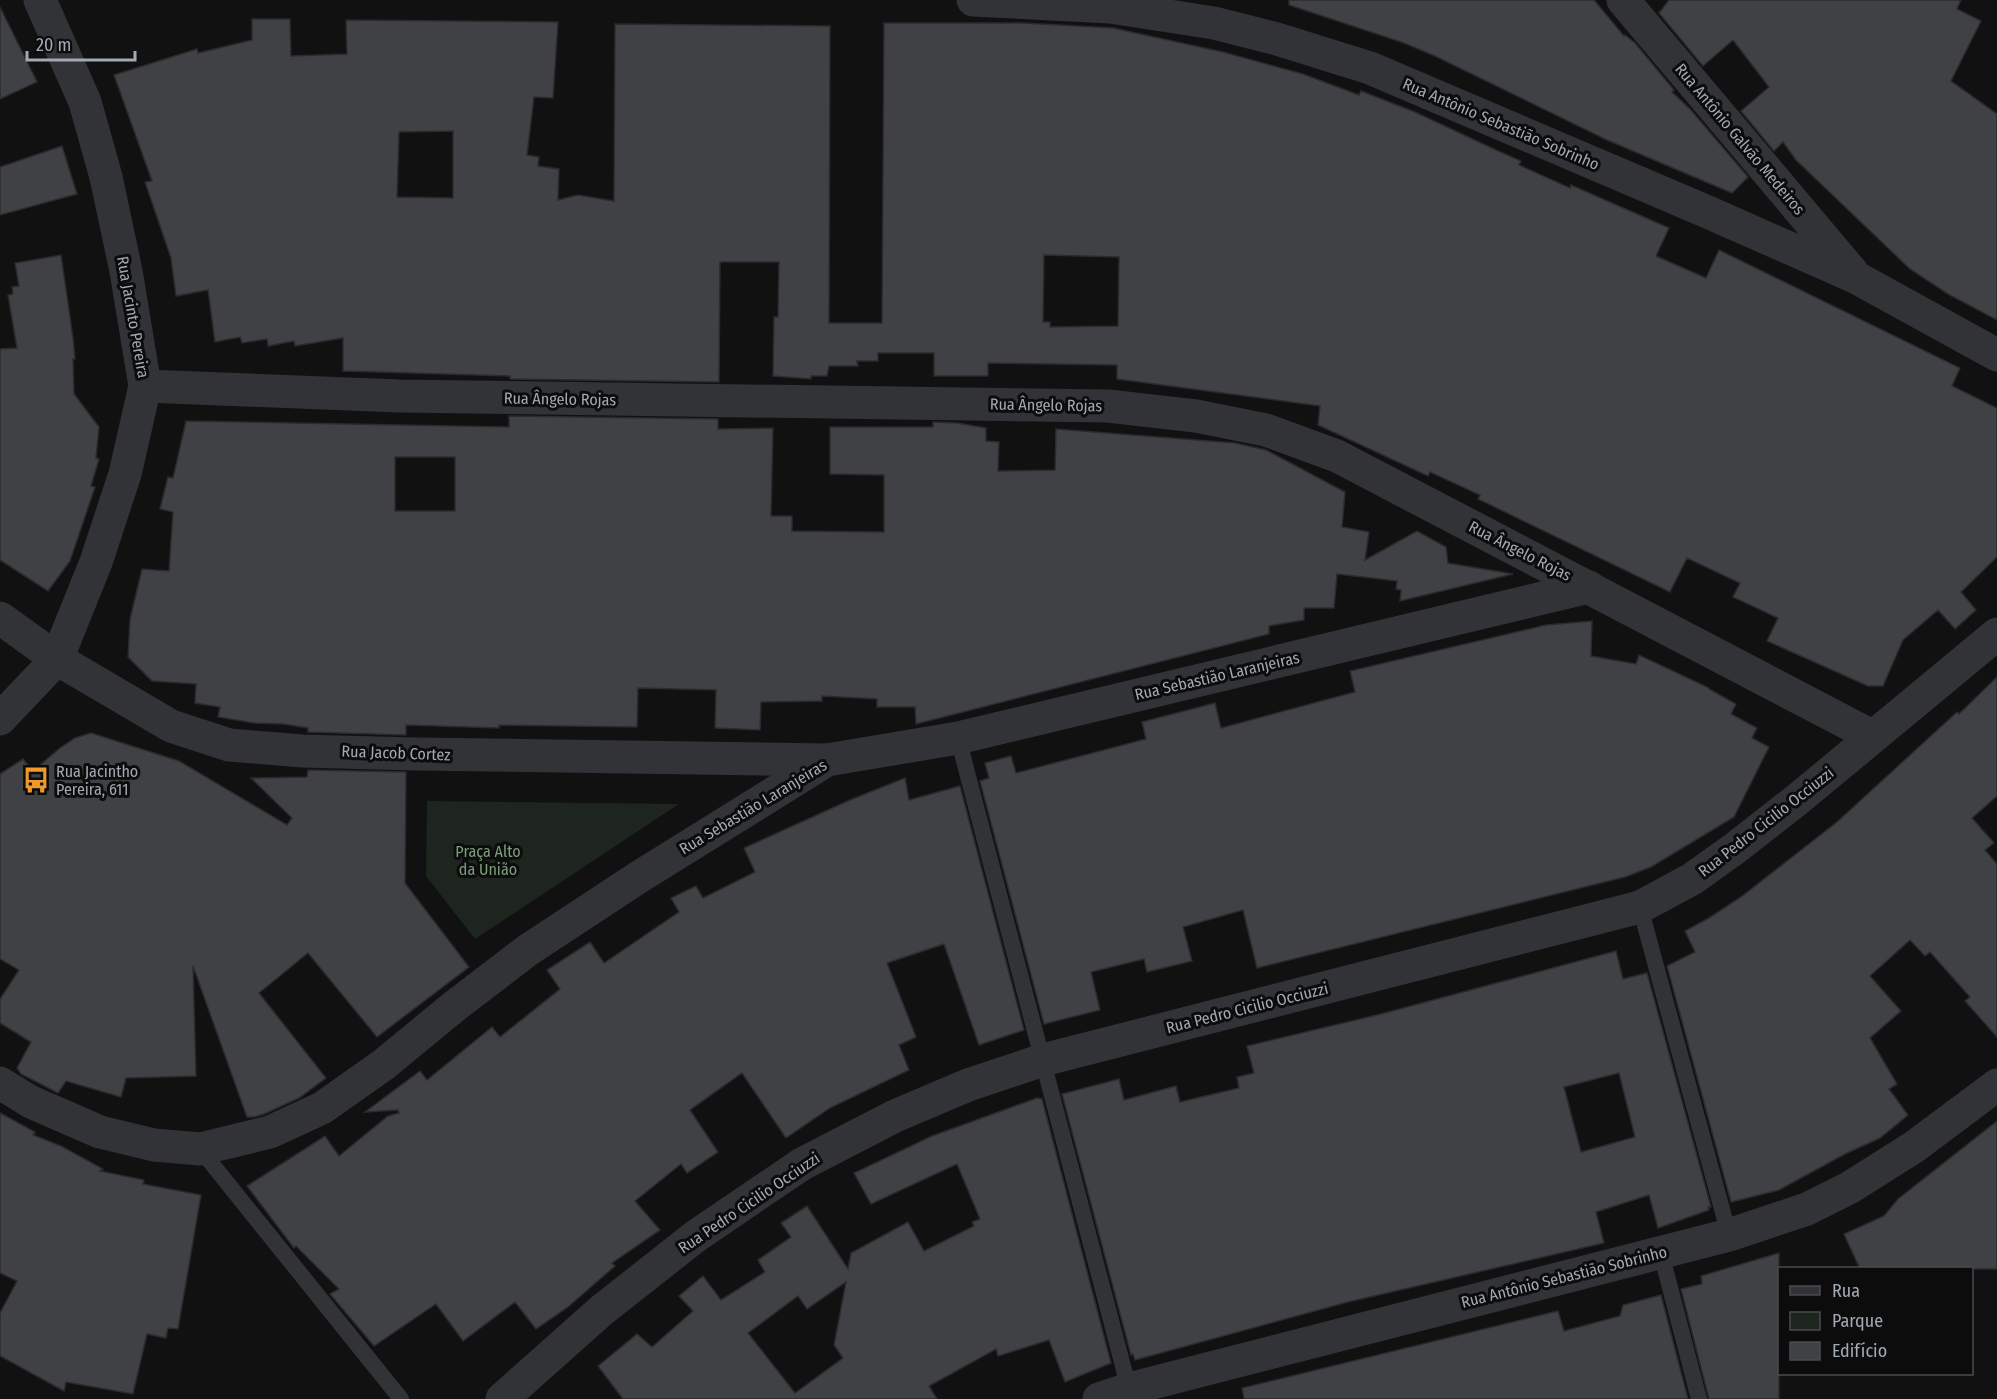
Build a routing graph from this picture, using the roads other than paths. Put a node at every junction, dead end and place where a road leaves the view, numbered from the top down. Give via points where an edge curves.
1 (40, 0) edge
2 (973, 0) edge
3 (1623, 0) edge
4 (1857, 278) junction
5 (1997, 355) edge
6 (145, 386) junction
7 (1589, 587) junction
8 (0, 618) edge
9 (1997, 634) edge
10 (57, 659) junction
11 (0, 719) edge
12 (1872, 736) junction
13 (958, 738) junction
14 (827, 760) junction
15 (1640, 907) junction
16 (1043, 1060) junction
17 (0, 1083) edge
18 (1997, 1085) edge
19 (200, 1149) junction
20 (1729, 1235) junction
21 (1661, 1253) junction
22 (1130, 1389) junction
23 (401, 1399) edge
24 (502, 1399) edge
25 (1099, 1399) edge
26 (1699, 1399) edge

1 - 6 street, Rua Jacinto Pereira via 85,102 106,177
2 - 4 street, Rua Antônio Sebastião Sobrinho via 1110,7 1214,23 1370,68
3 - 4 street, Rua Antônio Galvão Medeiros
4 - 5 street, Rua Antônio Sebastião Sobrinho
6 - 7 street, Rua Ângelo Rojas via 411,397 1108,406 1196,416 1266,430 1337,456
6 - 10 street, Rua Jacinto Pereira via 125,474 96,562
7 - 12 street, Rua Ângelo Rojas
7 - 13 street, Rua Sebastião Laranjeiras
8 - 10 street, Rua Jacob Cortez
9 - 12 street, Rua Pedro Cicilio Occiuzzi
10 - 11 street, Rua Jacinto Pereira
10 - 14 street, Rua Jacob Cortez via 171,726 229,745 416,754
12 - 15 street, Rua Pedro Cicilio Occiuzzi via 1734,849 1692,879
13 - 14 street, Rua Sebastião Laranjeiras
13 - 16 lane
14 - 19 street, Rua Sebastião Laranjeiras via 528,950 383,1065 322,1108 270,1131
15 - 16 street, Rua Pedro Cicilio Occiuzzi
15 - 20 lane
16 - 22 lane
16 - 24 street, Rua Pedro Cicilio Occiuzzi via 968,1085 895,1116 802,1164 696,1236 602,1310
17 - 19 street, Rua Sebastião Laranjeiras via 31,1102 100,1132 154,1145
18 - 20 street, Rua Antônio Sebastião Sobrinho via 1914,1147 1849,1188 1808,1209
19 - 23 lane
20 - 21 street, Rua Antônio Sebastião Sobrinho
21 - 22 street, Rua Antônio Sebastião Sobrinho
21 - 26 lane
22 - 25 street, Rua Antônio Sebastião Sobrinho

